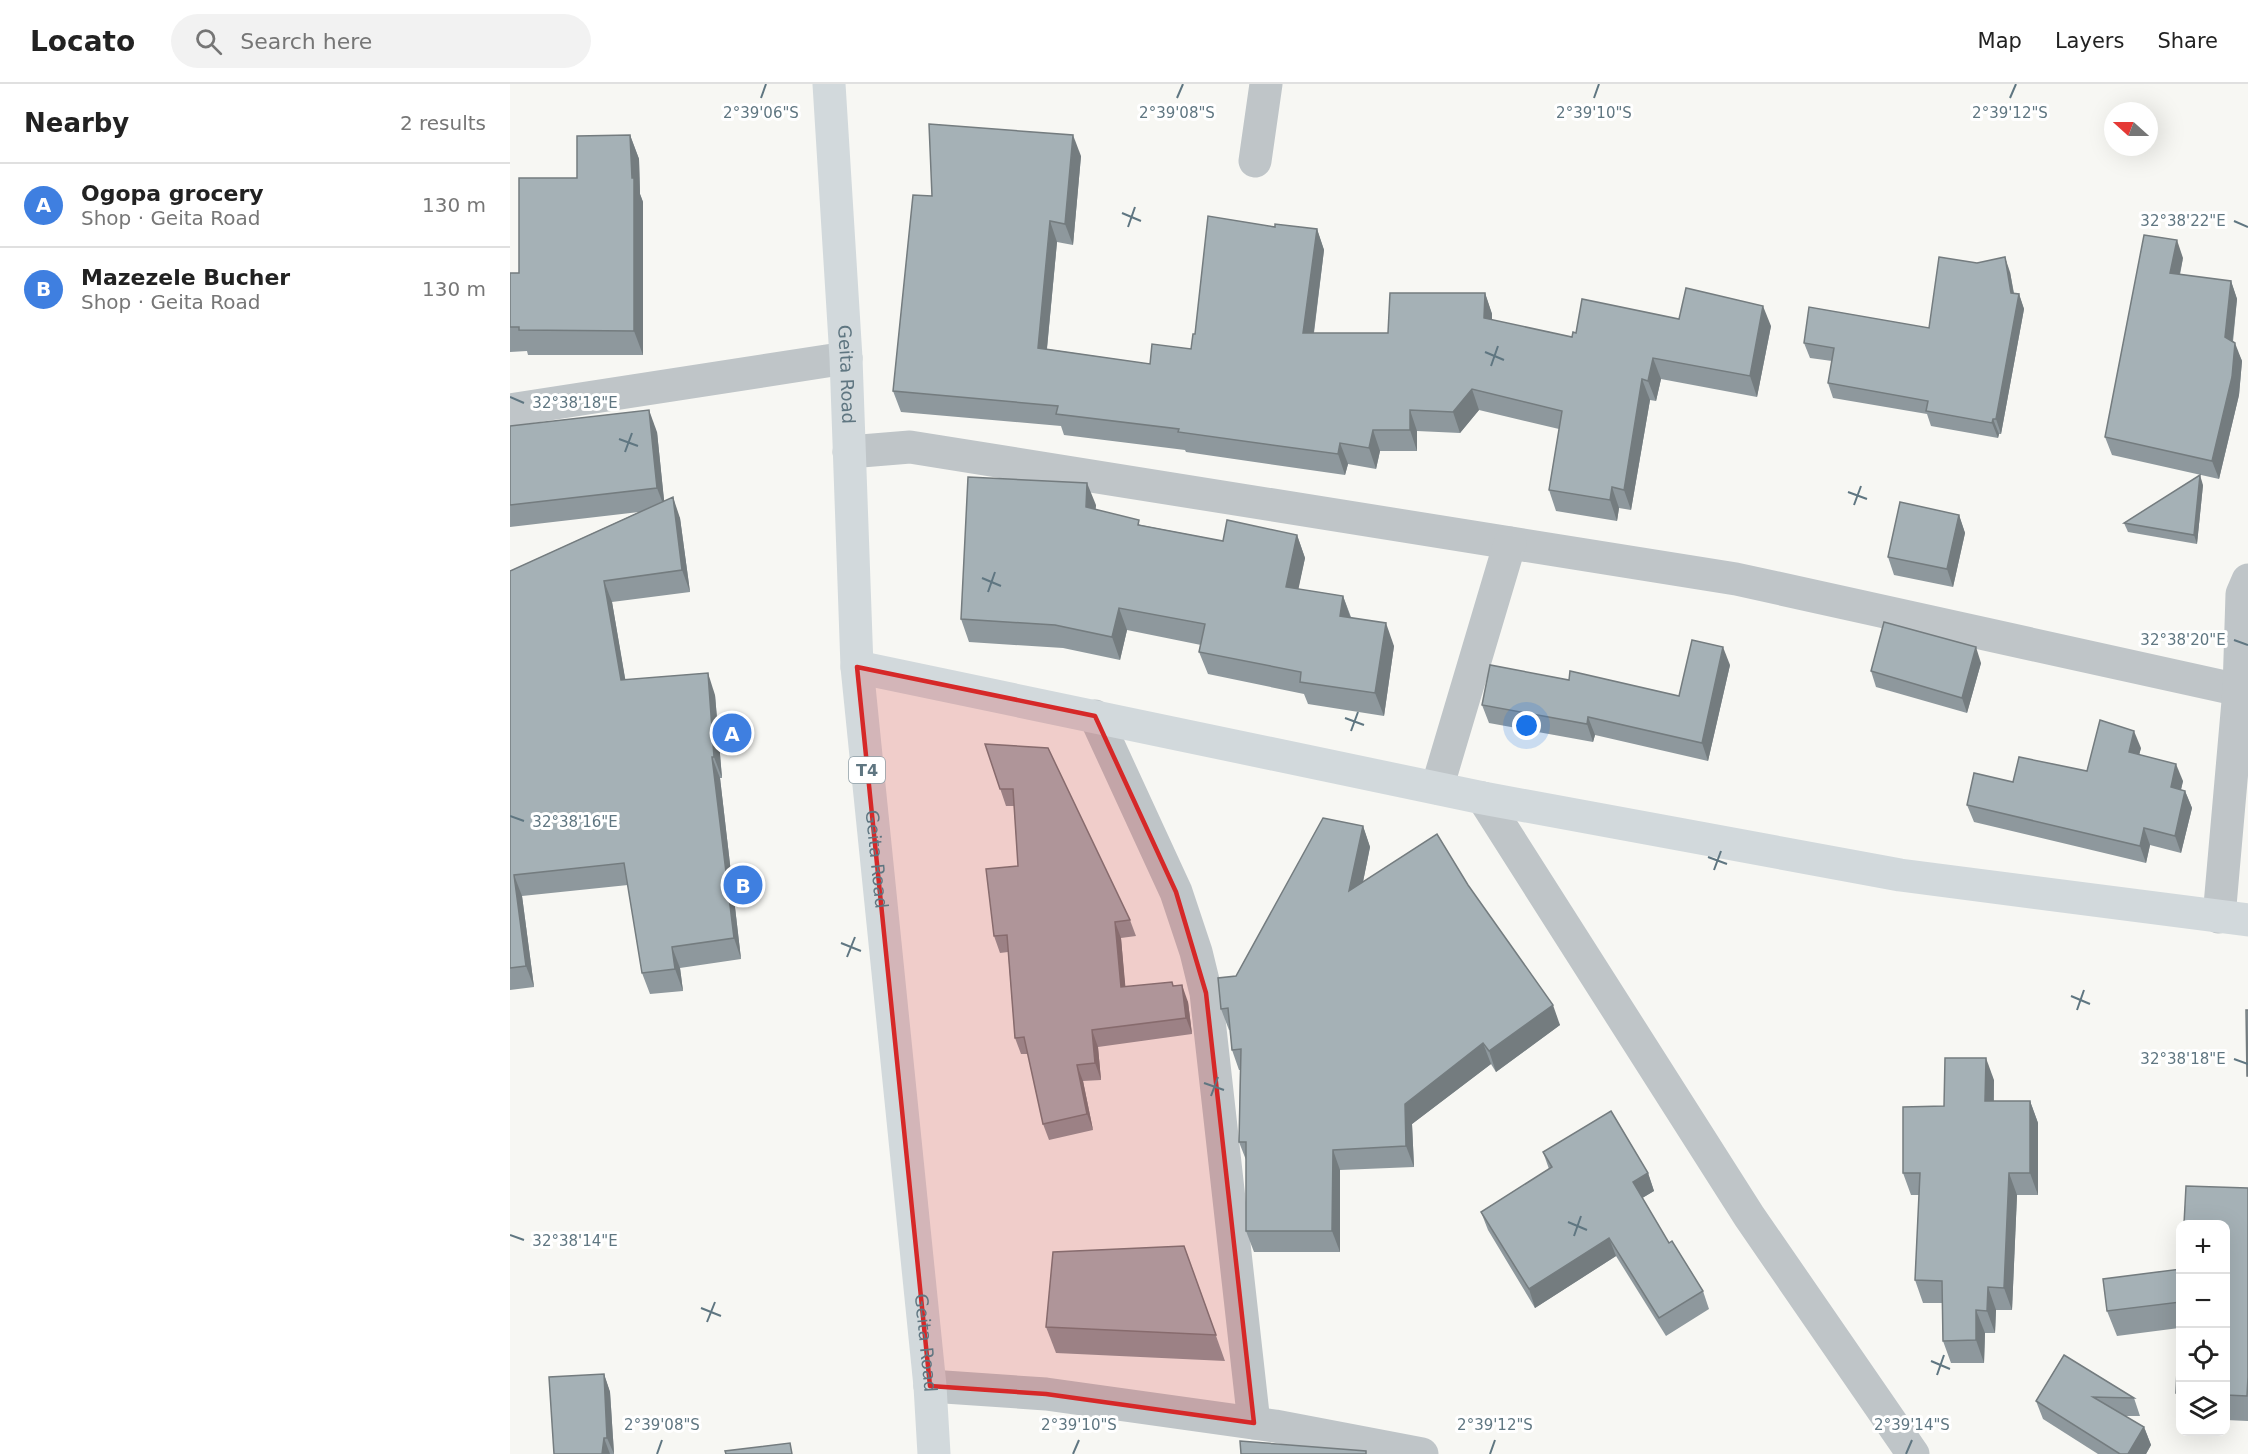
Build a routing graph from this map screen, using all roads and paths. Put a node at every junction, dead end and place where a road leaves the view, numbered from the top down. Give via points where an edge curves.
1 (829, 84) edge
2 (1266, 84) edge
3 (1256, 161) dead end
4 (846, 358) junction
5 (510, 410) edge
6 (849, 452) junction
7 (1510, 543) junction
8 (2248, 580) edge
9 (857, 667) junction
10 (2239, 690) junction
11 (1095, 716) junction
12 (1437, 788) junction
13 (1483, 798) junction
14 (2234, 919) edge
15 (930, 1386) junction
16 (1254, 1423) junction
17 (934, 1454) edge
18 (1422, 1454) edge
19 (1913, 1454) edge

1 - 4 main road, Geita Road / T4
2 - 3 street
4 - 5 street
4 - 6 main road, Geita Road / T4
6 - 7 street via 910,447
6 - 9 main road, Geita Road / T4
7 - 10 street via 1736,579
7 - 12 street
8 - 10 street via 2242,594
9 - 11 main road
9 - 15 main road, Geita Road / T4
10 - 14 street
11 - 12 main road
11 - 16 street via 1176,892 1206,993
12 - 13 main road
13 - 14 main road via 1900,874
13 - 19 street via 1749,1216
15 - 16 street via 1046,1394
15 - 17 main road, Geita Road / T4
16 - 18 street

